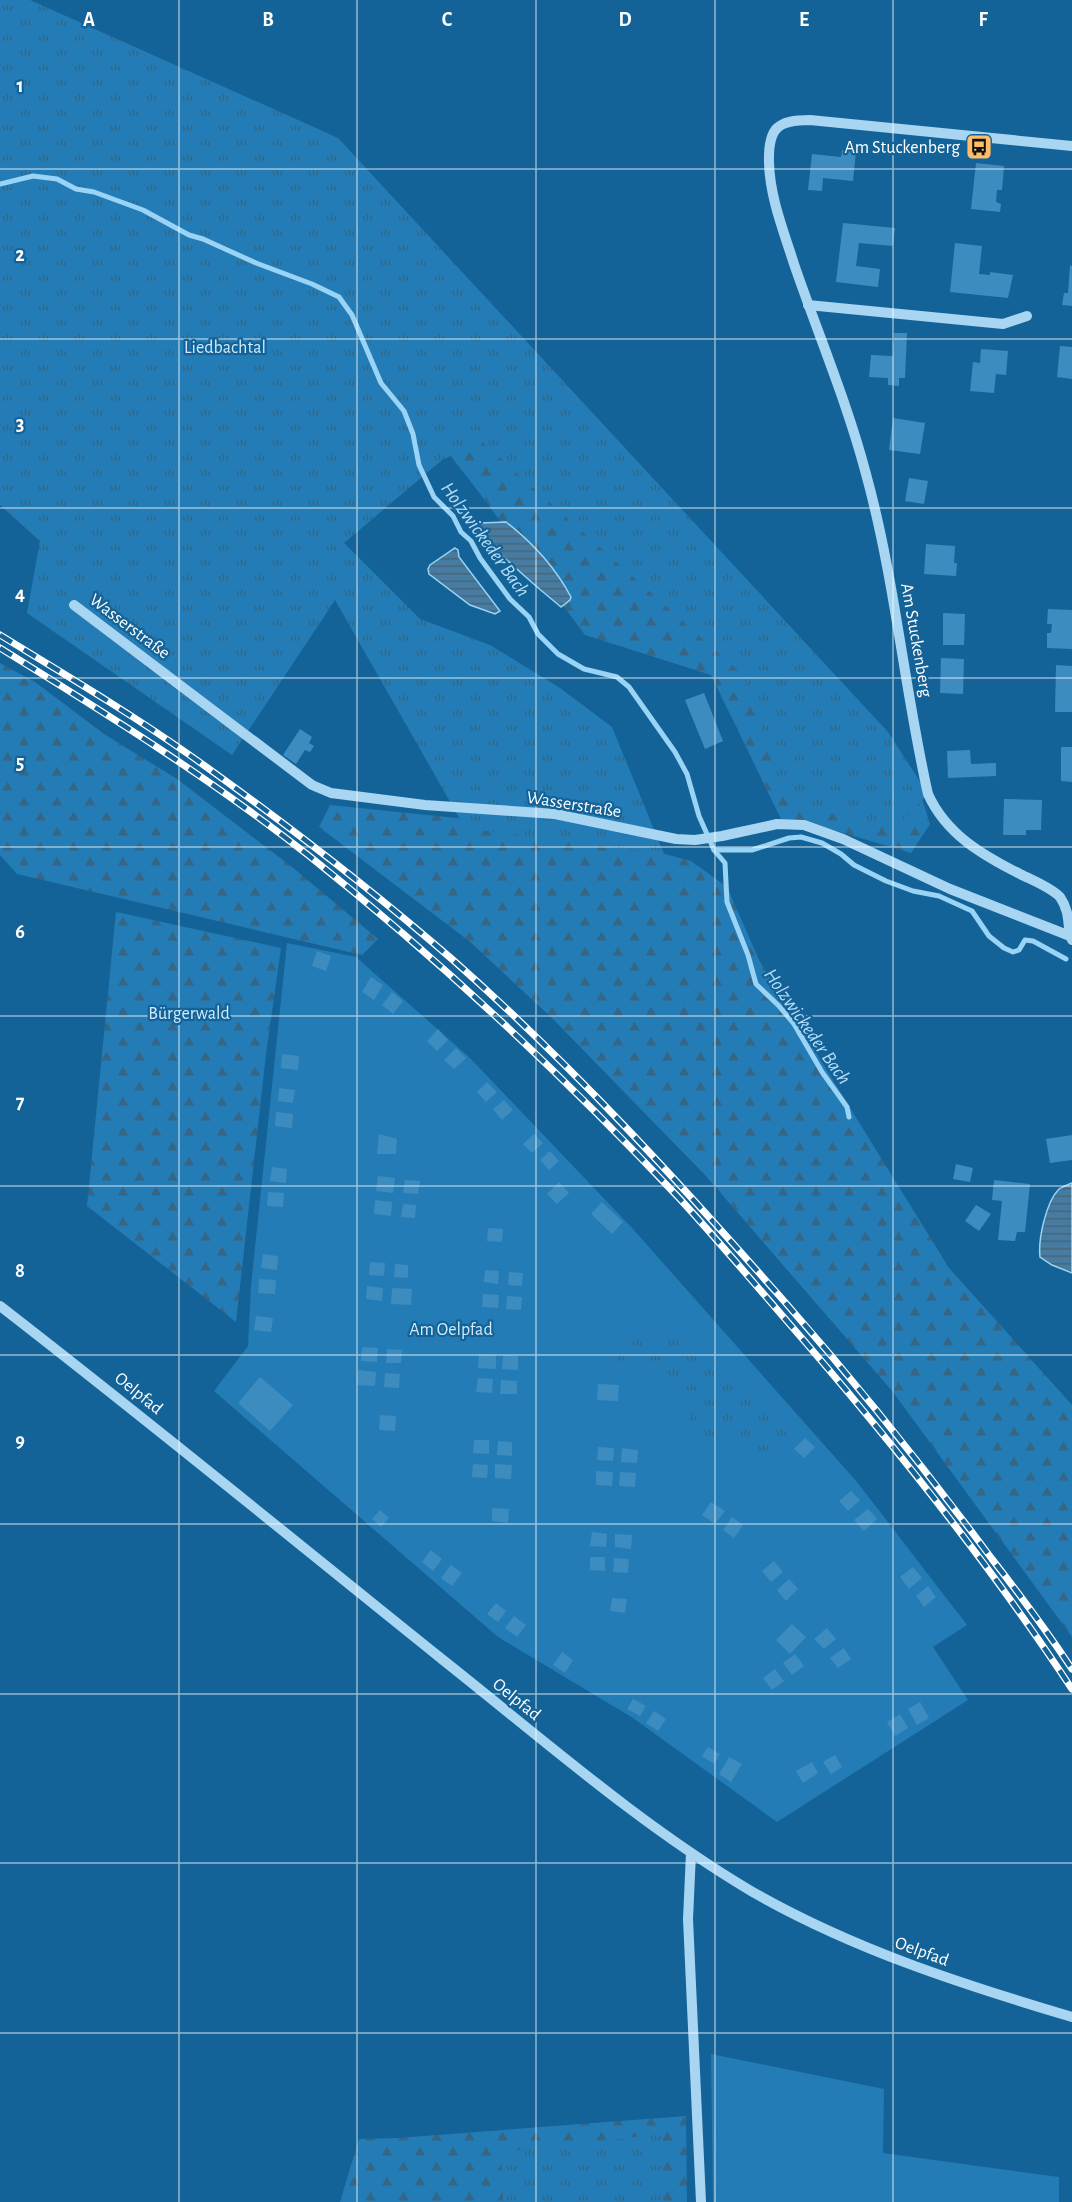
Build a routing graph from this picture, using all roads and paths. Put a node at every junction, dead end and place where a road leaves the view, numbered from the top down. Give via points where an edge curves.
1 (1072, 146) edge
2 (808, 305) junction
3 (1027, 316) dead end
4 (74, 605) dead end
5 (1072, 921) edge
6 (1071, 938) edge
7 (0, 1306) edge
8 (691, 1853) junction
9 (1072, 2017) edge
10 (701, 2202) edge

1 - 2 street, Am Stuckenberg via 810,120 783,122 777,127 771,146 772,185
2 - 3 street via 1003,324
2 - 5 street, Am Stuckenberg via 840,389 871,493 928,795 948,827 996,862 1060,897
4 - 6 street, Wasserstraße via 294,771 331,793 425,806 555,814 675,839 695,840 792,823 816,828
5 - 6 street, Wasserstraße
7 - 8 street, Oelpfad via 559,1754
8 - 9 street, Oelpfad via 753,1891 861,1946 913,1967
8 - 10 street via 688,1919

